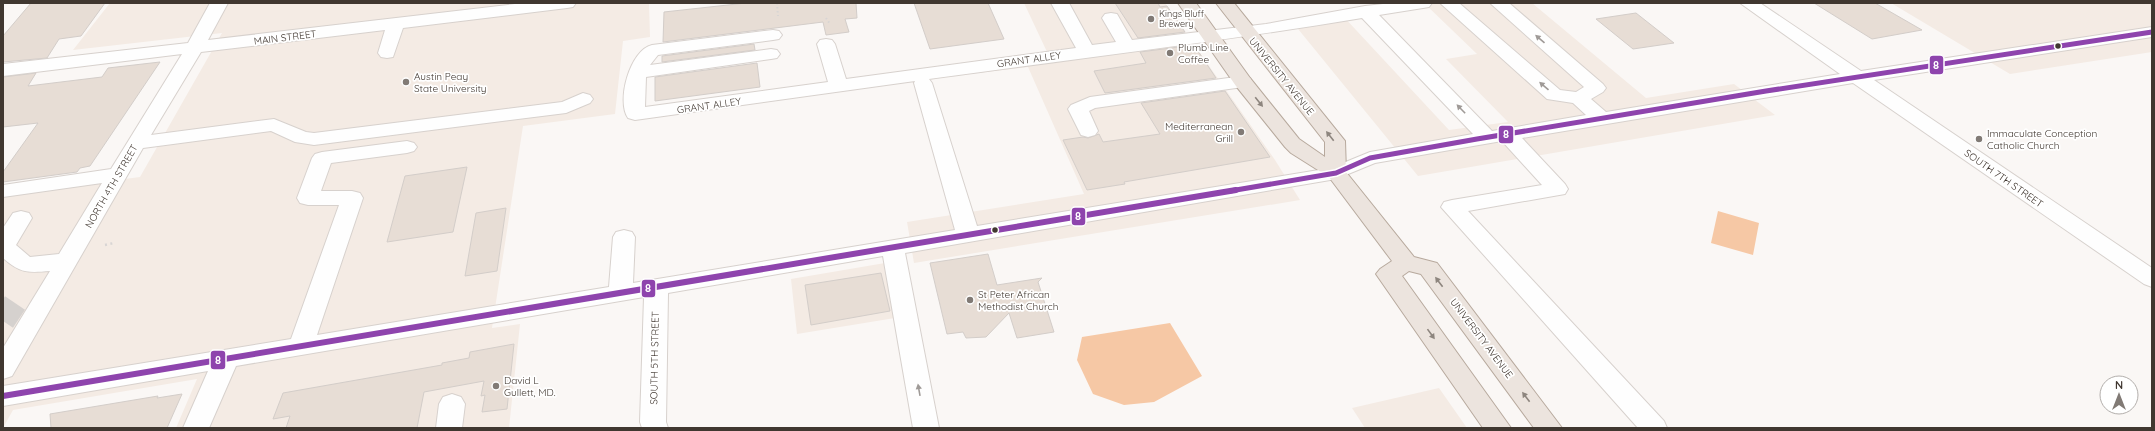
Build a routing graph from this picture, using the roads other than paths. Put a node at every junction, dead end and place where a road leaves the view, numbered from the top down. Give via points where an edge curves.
1 (219, 3) edge
2 (567, 3) edge
3 (1060, 3) edge
4 (1187, 3) edge
5 (1225, 3) edge
6 (1423, 3) edge
7 (1449, 3) edge
8 (1499, 3) edge
9 (1749, 3) edge
10 (1365, 11) junction
11 (1111, 18) dead end
12 (396, 23) junction
13 (1246, 31) junction
14 (2152, 32) edge
15 (772, 35) dead end
16 (1210, 35) junction
17 (826, 44) dead end
18 (1127, 46) junction
19 (194, 48) junction
20 (1087, 52) junction
21 (387, 53) dead end
22 (771, 54) dead end
23 (3, 70) edge
24 (638, 72) junction
25 (1856, 76) junction
26 (1243, 82) junction
27 (923, 83) dead end
28 (839, 86) junction
29 (1579, 98) junction
30 (583, 99) dead end
31 (1601, 118) junction
32 (1088, 131) dead end
33 (1497, 136) junction
34 (137, 143) junction
35 (407, 147) dead end
36 (1336, 173) junction
37 (118, 174) junction
38 (3, 191) edge
39 (21, 218) dead end
40 (968, 235) junction
41 (624, 237) dead end
42 (893, 247) junction
43 (67, 261) junction
44 (1406, 263) junction
45 (2152, 280) edge
46 (656, 287) junction
47 (620, 293) junction
48 (301, 346) junction
49 (226, 359) junction
50 (3, 370) edge
51 (3, 396) edge
52 (196, 428) edge
53 (655, 428) edge
54 (926, 428) edge
55 (1498, 428) edge
56 (1549, 428) edge
57 (1654, 428) edge

1 - 19 street, NORTH 4TH STREET
2 - 12 street, MAIN STREET
3 - 20 street
4 - 16 main road
5 - 13 main road, UNIVERSITY AVENUE
6 - 10 street, GRANT ALLEY
29 -> 7 street via 1554,95
29 -> 8 street via 1596,88
9 - 25 street, SOUTH 7TH STREET
10 - 13 street, GRANT ALLEY
33 -> 10 street
11 - 18 street
12 - 19 street, MAIN STREET
12 - 21 street
13 - 16 street, GRANT ALLEY
36 -> 13 main road, UNIVERSITY AVENUE via 1335,141
14 - 25 street
15 - 24 street via 652,50 640,62
16 - 18 street, GRANT ALLEY
16 - 26 main road
17 - 28 street
18 - 20 street, GRANT ALLEY
19 - 23 street, MAIN STREET
19 - 34 street, NORTH 4TH STREET
20 - 28 street, GRANT ALLEY
22 - 24 street
24 - 28 street, GRANT ALLEY via 635,114
25 - 31 street
25 - 45 street, SOUTH 7TH STREET
26 - 32 street via 1090,104 1078,109
26 -> 36 main road via 1298,149
27 - 40 street
29 - 31 street
30 - 34 street via 566,107 314,139 302,138 274,125
31 - 33 street
33 - 36 street via 1370,158
33 - 57 street via 1557,189 1452,207
34 - 37 street, NORTH 4TH STREET
35 - 48 street via 322,158 308,198 352,198
36 - 40 street
36 - 44 main road
37 - 38 street
37 - 43 street, NORTH 4TH STREET via 90,208
39 - 43 street via 4,247 24,264
40 - 42 street
41 - 47 street
42 - 46 street
54 -> 42 street
43 - 50 street, NORTH 4TH STREET
44 -> 55 main road via 1388,274
56 -> 44 main road, UNIVERSITY AVENUE via 1428,268
46 - 47 street
46 - 53 street, SOUTH 5TH STREET via 653,422
47 - 48 street
48 - 49 street
49 - 51 street
49 - 52 street

